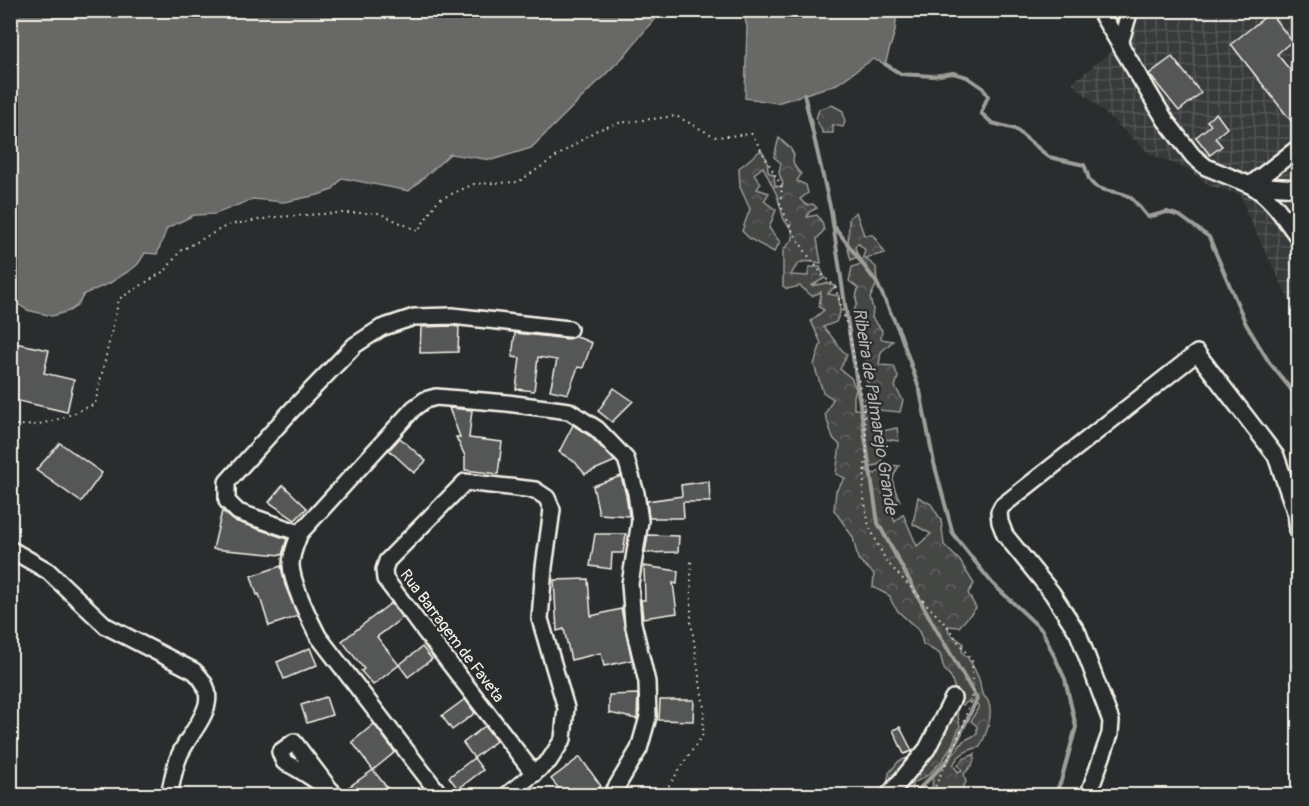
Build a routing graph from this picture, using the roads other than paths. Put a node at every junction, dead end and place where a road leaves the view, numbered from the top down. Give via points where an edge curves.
1 (1099, 10) edge
2 (1130, 10) edge
3 (1120, 44) junction
4 (1299, 148) edge
5 (1250, 185) junction
6 (1299, 188) edge
7 (1299, 237) edge
8 (569, 329) dead end
9 (1299, 531) edge
10 (300, 533) junction
11 (10, 549) edge
12 (953, 698) dead end
13 (534, 774) junction
14 (169, 795) edge
15 (441, 795) edge
16 (506, 795) edge
17 (611, 795) edge
18 (888, 795) edge
19 (1088, 795) edge

1 - 3 street
2 - 3 street
3 - 5 street via 1166,121 1193,156 1206,167
4 - 5 street
5 - 6 street
5 - 7 street via 1264,194
8 - 10 street via 452,316 414,317 381,328 355,345 227,482 227,501 238,512
9 - 19 street via 1276,456 1197,353 1002,506 1000,522 1005,535 1052,592 1078,633 1111,721
10 - 15 street via 291,566 303,608 318,636
10 - 17 street via 425,400 436,397 569,411 597,429 626,459 636,492 640,521 630,584 633,623 647,682 648,717 639,749
11 - 14 street via 48,571 106,626 203,679 208,705 180,756
12 - 18 street via 927,749
13 - 13 street, Rua Barragem de Faveta via 549,761 563,739 566,708 540,619 552,510 547,498 536,490 465,482 387,561 385,579
13 - 16 street, Rua Barragem de Faveta

